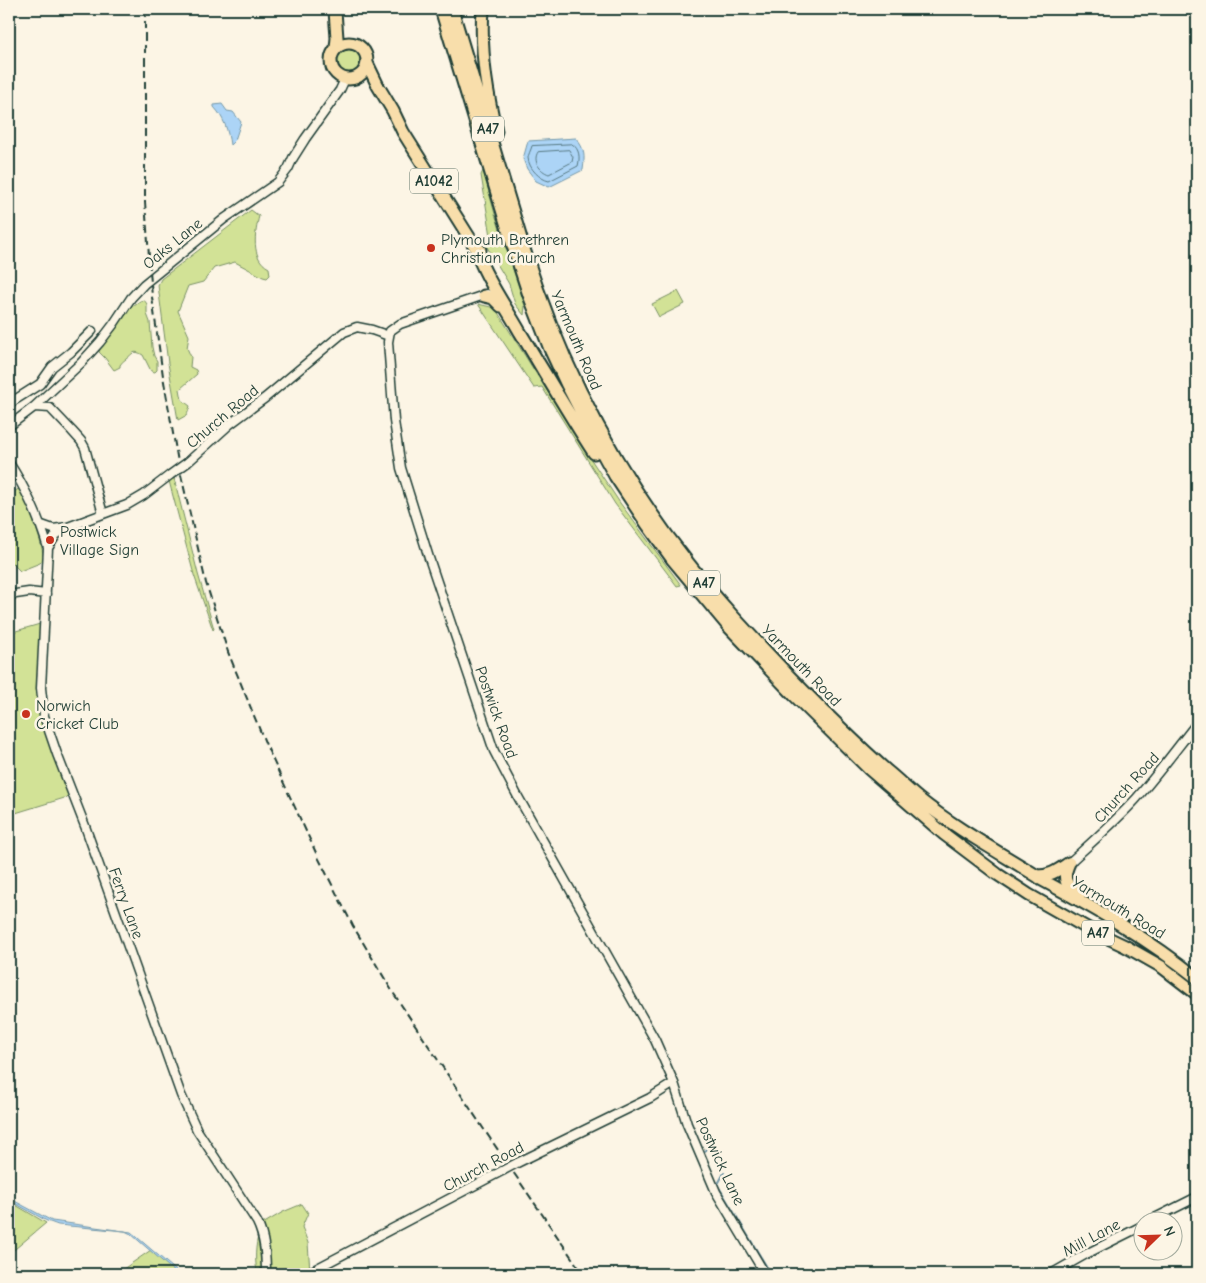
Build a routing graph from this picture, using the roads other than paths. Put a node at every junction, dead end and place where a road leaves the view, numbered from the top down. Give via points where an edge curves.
1 (441, 9) edge
2 (452, 9) edge
3 (483, 9) edge
4 (335, 10) edge
5 (351, 42) junction
6 (336, 48) junction
7 (367, 63) junction
8 (350, 78) junction
9 (397, 121) junction
10 (474, 245) junction
11 (524, 249) junction
12 (489, 278) junction
13 (496, 290) junction
14 (481, 297) junction
15 (515, 323) junction
16 (92, 330) dead end
17 (388, 336) junction
18 (71, 352) junction
19 (81, 363) junction
20 (45, 397) junction
21 (10, 403) edge
22 (34, 407) junction
23 (50, 408) junction
24 (9, 426) edge
25 (9, 463) edge
26 (103, 514) junction
27 (39, 524) junction
28 (647, 524) junction
29 (68, 527) junction
30 (48, 548) junction
31 (46, 594) junction
32 (9, 596) edge
33 (1197, 723) edge
34 (1069, 863) junction
35 (1037, 876) junction
36 (1113, 919) junction
37 (1197, 978) edge
38 (1197, 994) edge
39 (674, 1083) junction
40 (1197, 1197) edge
41 (1171, 1210) edge
42 (1134, 1229) edge
43 (266, 1274) edge
44 (306, 1274) edge
45 (765, 1274) edge
46 (1051, 1274) edge

1 - 28 highway, A47 via 513,246 550,349 598,447
2 - 11 highway, A47
3 - 11 highway, A47 via 482,44 487,92
4 - 5 highway
4 - 6 highway
5 - 6 highway
5 - 7 highway via 364,50
6 - 8 highway via 331,58 334,71 338,76
7 - 8 highway via 364,70
7 - 9 highway, A1042
8 - 9 highway, A1042 via 365,81 374,89
8 - 19 street, Oaks Lane via 305,139 284,176 224,219 144,284
9 - 10 highway, A1042
10 - 12 highway, A1042
10 - 13 highway, A1042 via 497,278 499,286
11 - 35 highway, Yarmouth Road / A47 via 555,334 588,406 662,529 714,596 842,730 918,799 964,832
12 - 13 highway, A1042
12 - 14 street
13 - 14 street
13 - 15 highway, A47
14 - 15 highway, A47 via 496,300
14 - 17 street via 400,324
15 - 28 highway, A47 via 608,474
16 - 18 street
17 - 26 street, Church Road, bridge via 357,328 344,332 188,462 144,495
17 - 39 street, Postwick Road via 401,468 494,751 655,1040
18 - 19 street
18 - 21 street via 52,367 40,384
19 - 20 street, Oaks Lane
20 - 22 street, Oaks Lane
20 - 23 street
22 - 23 street
22 - 24 street, Oaks Lane
23 - 26 street via 81,441
25 - 27 street
26 - 29 street, Church Road
27 - 29 street via 53,529
27 - 30 street
28 - 38 highway, Yarmouth Road / A47 via 728,626 794,695 868,768 944,834 1029,896 1162,967
29 - 30 street via 56,535
30 - 31 street, Ferry Lane
31 - 32 street via 29,592
31 - 43 street, Ferry Lane via 42,688 46,720 181,1095 197,1130 257,1222 265,1250
33 - 34 street, Church Road via 1135,800
34 - 35 highway via 1051,874
34 - 36 highway, A47 via 1065,875 1072,890
35 - 36 highway, Yarmouth Road / A47
36 - 37 highway, Yarmouth Road / A47
39 - 44 street, Church Road, bridge
39 - 45 street, Postwick Lane via 687,1124 716,1192
40 - 41 street
42 - 46 street, Mill Lane

